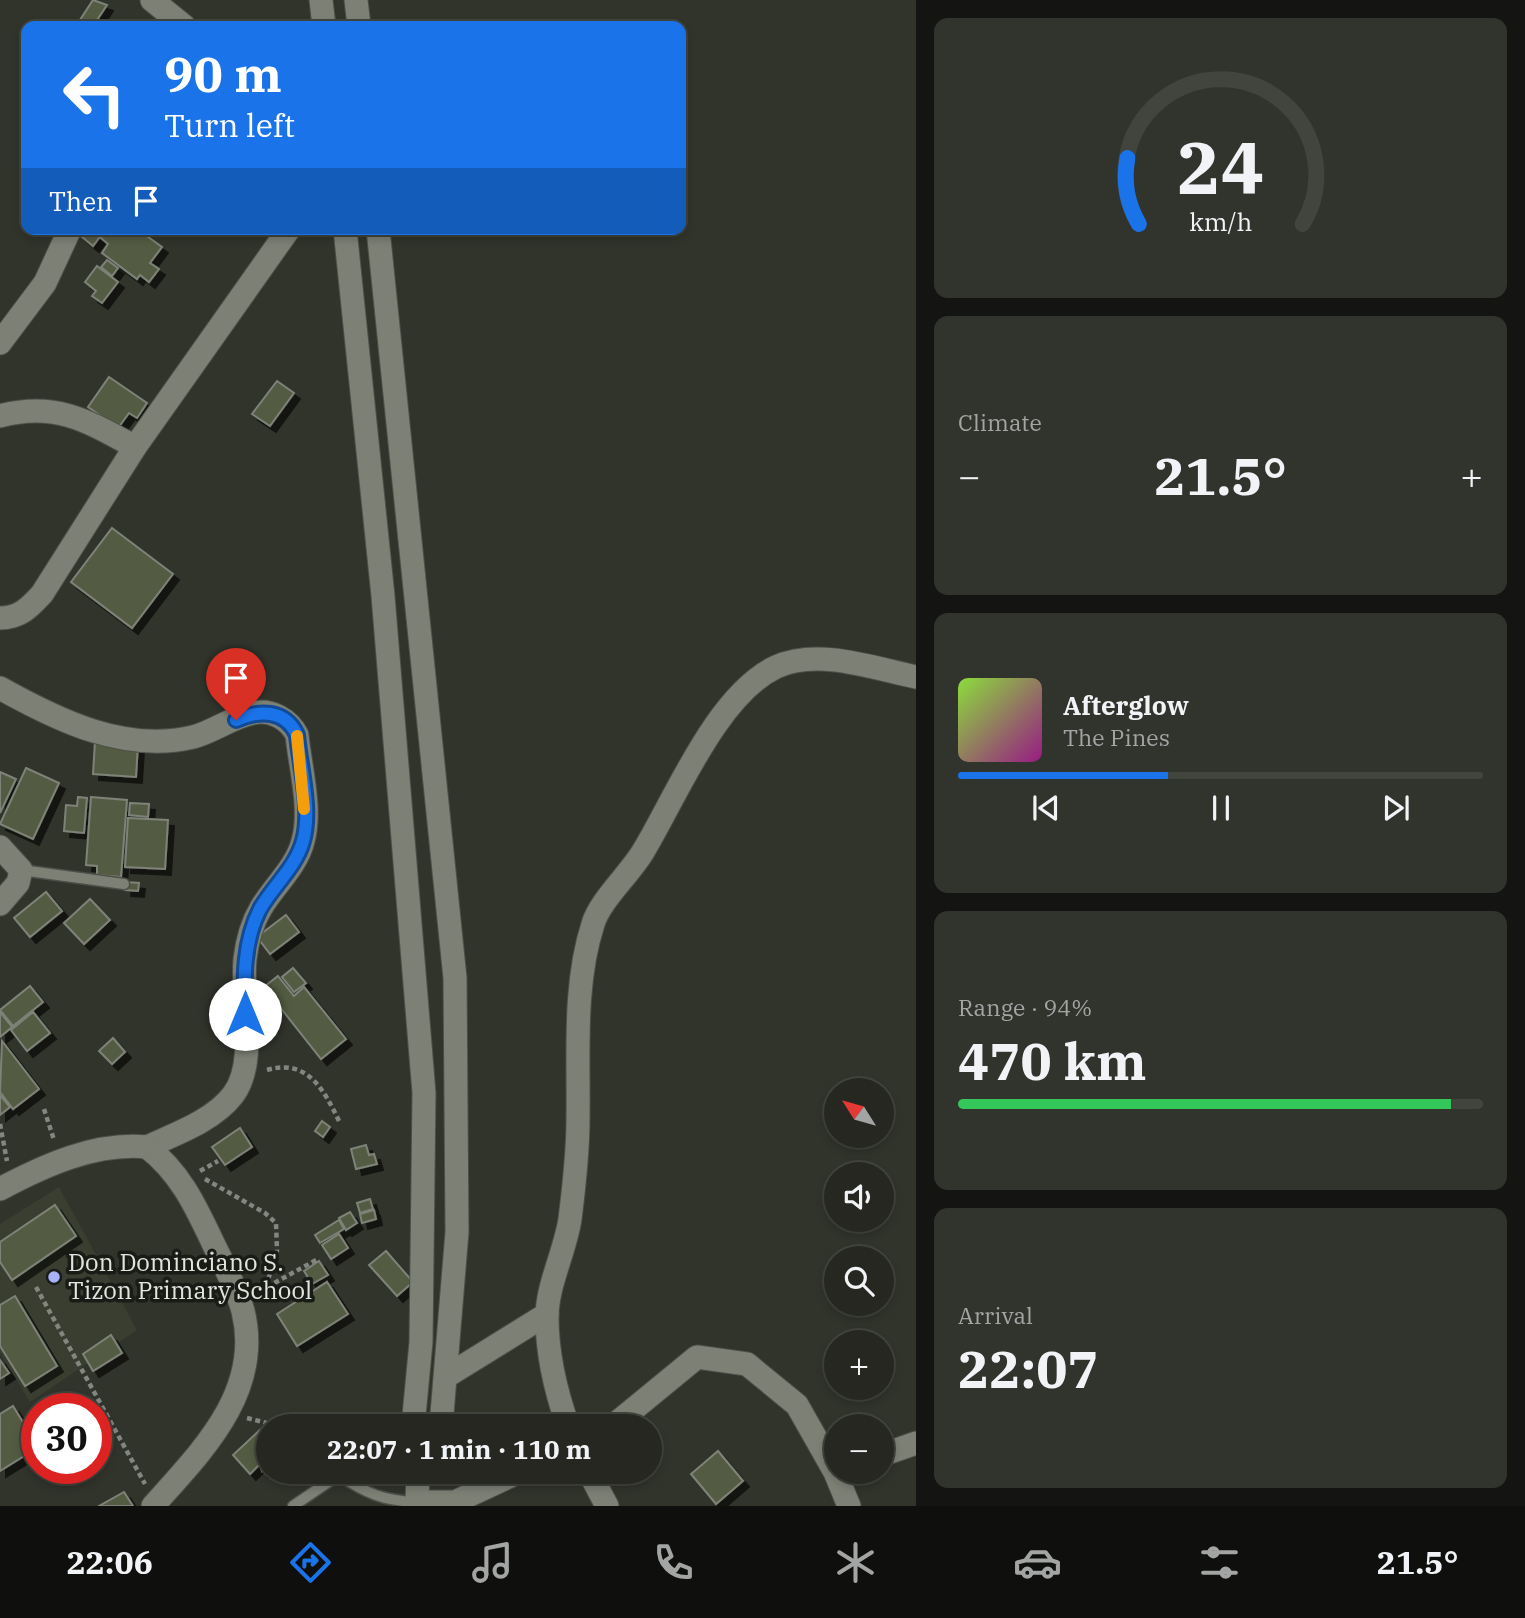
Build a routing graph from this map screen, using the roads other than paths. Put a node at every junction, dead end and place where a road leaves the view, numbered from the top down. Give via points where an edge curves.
1 (152, 0) edge
2 (321, 0) edge
3 (356, 0) edge
4 (178, 21) edge
5 (323, 21) edge
6 (358, 21) edge
7 (66, 235) edge
8 (285, 235) edge
9 (346, 235) edge
10 (379, 235) edge
11 (0, 343) edge
12 (0, 416) edge
13 (135, 447) junction
14 (0, 618) edge
15 (916, 677) edge
16 (0, 688) edge
17 (0, 847) edge
18 (21, 870) junction
19 (124, 884) dead end
20 (0, 904) edge
21 (147, 1147) junction
22 (6, 1186) edge
23 (547, 1314) junction
24 (447, 1376) junction
25 (417, 1414) edge
26 (443, 1414) edge
27 (564, 1414) edge
28 (627, 1414) edge
29 (916, 1443) edge
30 (824, 1451) edge
31 (894, 1451) edge
32 (325, 1484) edge
33 (354, 1484) edge
34 (418, 1484) edge
35 (494, 1484) edge
36 (595, 1484) edge
37 (841, 1484) edge
38 (416, 1502) junction
39 (154, 1505) edge
40 (293, 1506) edge
41 (607, 1506) edge
42 (849, 1506) edge

1 - 4 street
2 - 5 street
3 - 6 street
7 - 11 street via 45,282
8 - 13 street
9 - 25 street via 383,596 424,1093
10 - 24 street via 455,978 457,1232
12 - 13 street via 23,410 59,411
13 - 14 street via 43,594 27,610
15 - 23 street via 835,660 800,660 774,668 744,692 715,725 643,852 593,922 576,1054 579,1121 569,1222
16 - 21 street via 64,720 138,743 195,736 253,712 279,716 297,735 306,826 299,853 260,909 251,934 245,959 243,1079 233,1096 217,1109
17 - 18 street
18 - 19 lane
18 - 20 street via 18,883
21 - 22 street via 124,1145 61,1160
21 - 39 street via 164,1160 197,1209 243,1311 244,1361 230,1413
23 - 24 street
23 - 27 street via 548,1343
24 - 26 street
28 - 30 street via 697,1356 747,1364 797,1405
29 - 31 street
32 - 40 lane
33 - 38 lane via 386,1501
34 - 38 street
35 - 38 street via 455,1503
36 - 41 street
37 - 42 street

